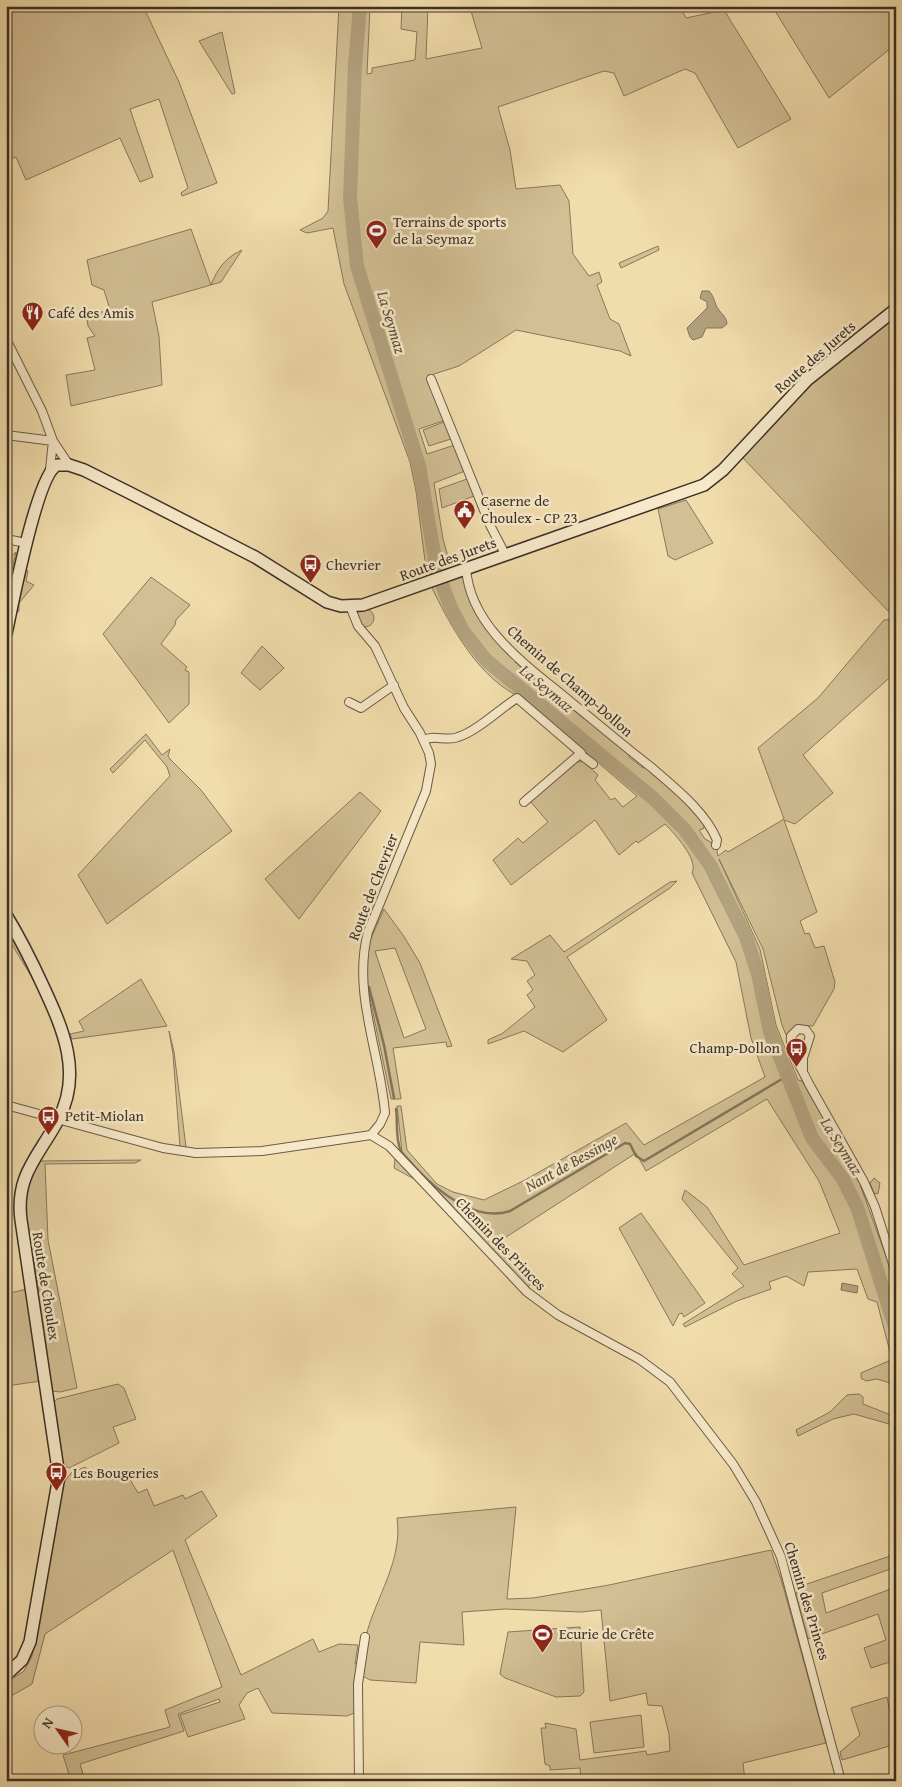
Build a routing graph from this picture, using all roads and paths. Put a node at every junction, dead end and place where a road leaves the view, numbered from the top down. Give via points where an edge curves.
1 (896, 309) edge
2 (6, 339) edge
3 (431, 379) dead end
4 (6, 435) edge
5 (53, 441) junction
6 (70, 465) junction
7 (53, 467) junction
8 (6, 539) edge
9 (26, 543) junction
10 (505, 554) junction
11 (466, 568) junction
12 (350, 606) junction
13 (6, 634) edge
14 (394, 685) junction
15 (349, 702) dead end
16 (424, 740) junction
17 (581, 755) junction
18 (593, 764) dead end
19 (524, 802) dead end
20 (716, 845) dead end
21 (6, 915) edge
22 (803, 1070) junction
23 (6, 1105) edge
24 (58, 1120) junction
25 (371, 1135) junction
26 (896, 1273) edge
27 (365, 1637) dead end
28 (6, 1675) edge
29 (359, 1781) edge
30 (842, 1781) edge

1 - 10 street, Route des Jurets via 807,380 723,470 704,485
2 - 5 street via 42,411
3 - 10 street via 490,525
4 - 5 street
5 - 6 street
5 - 7 street
6 - 7 street, Route des Jurets
6 - 12 street, Route des Jurets via 130,492 255,558 322,600
7 - 9 street
8 - 9 street
9 - 13 street
10 - 11 street, Route des Jurets
11 - 12 street, Route des Jurets via 375,602
11 - 20 street, Chemin de Champ-Dollon via 471,595 506,646 674,787 708,824 717,840
12 - 14 street, Route de Chevrier via 358,626 375,646
14 - 15 street via 361,708
14 - 16 street, Route de Chevrier
16 - 17 street via 460,737 517,698 581,751
16 - 25 street, Route de Chevrier via 429,753 430,778 368,932 362,960 364,996 385,1113
17 - 18 street
17 - 19 street
21 - 24 street, Route de Choulex via 27,952 66,1042 70,1076
22 - 22 street via 803,1058 810,1040 806,1030 798,1029 791,1036 791,1044
22 - 26 street via 864,1182
23 - 24 street
24 - 25 street via 162,1148 196,1153 262,1151
24 - 28 street, Route de Choulex via 31,1162 19,1205 59,1476 30,1642 22,1660
25 - 30 street, Chemin des Princes via 389,1146 534,1298 578,1328 639,1359 670,1382 733,1464 756,1502 781,1557
27 - 29 street via 357,1691

